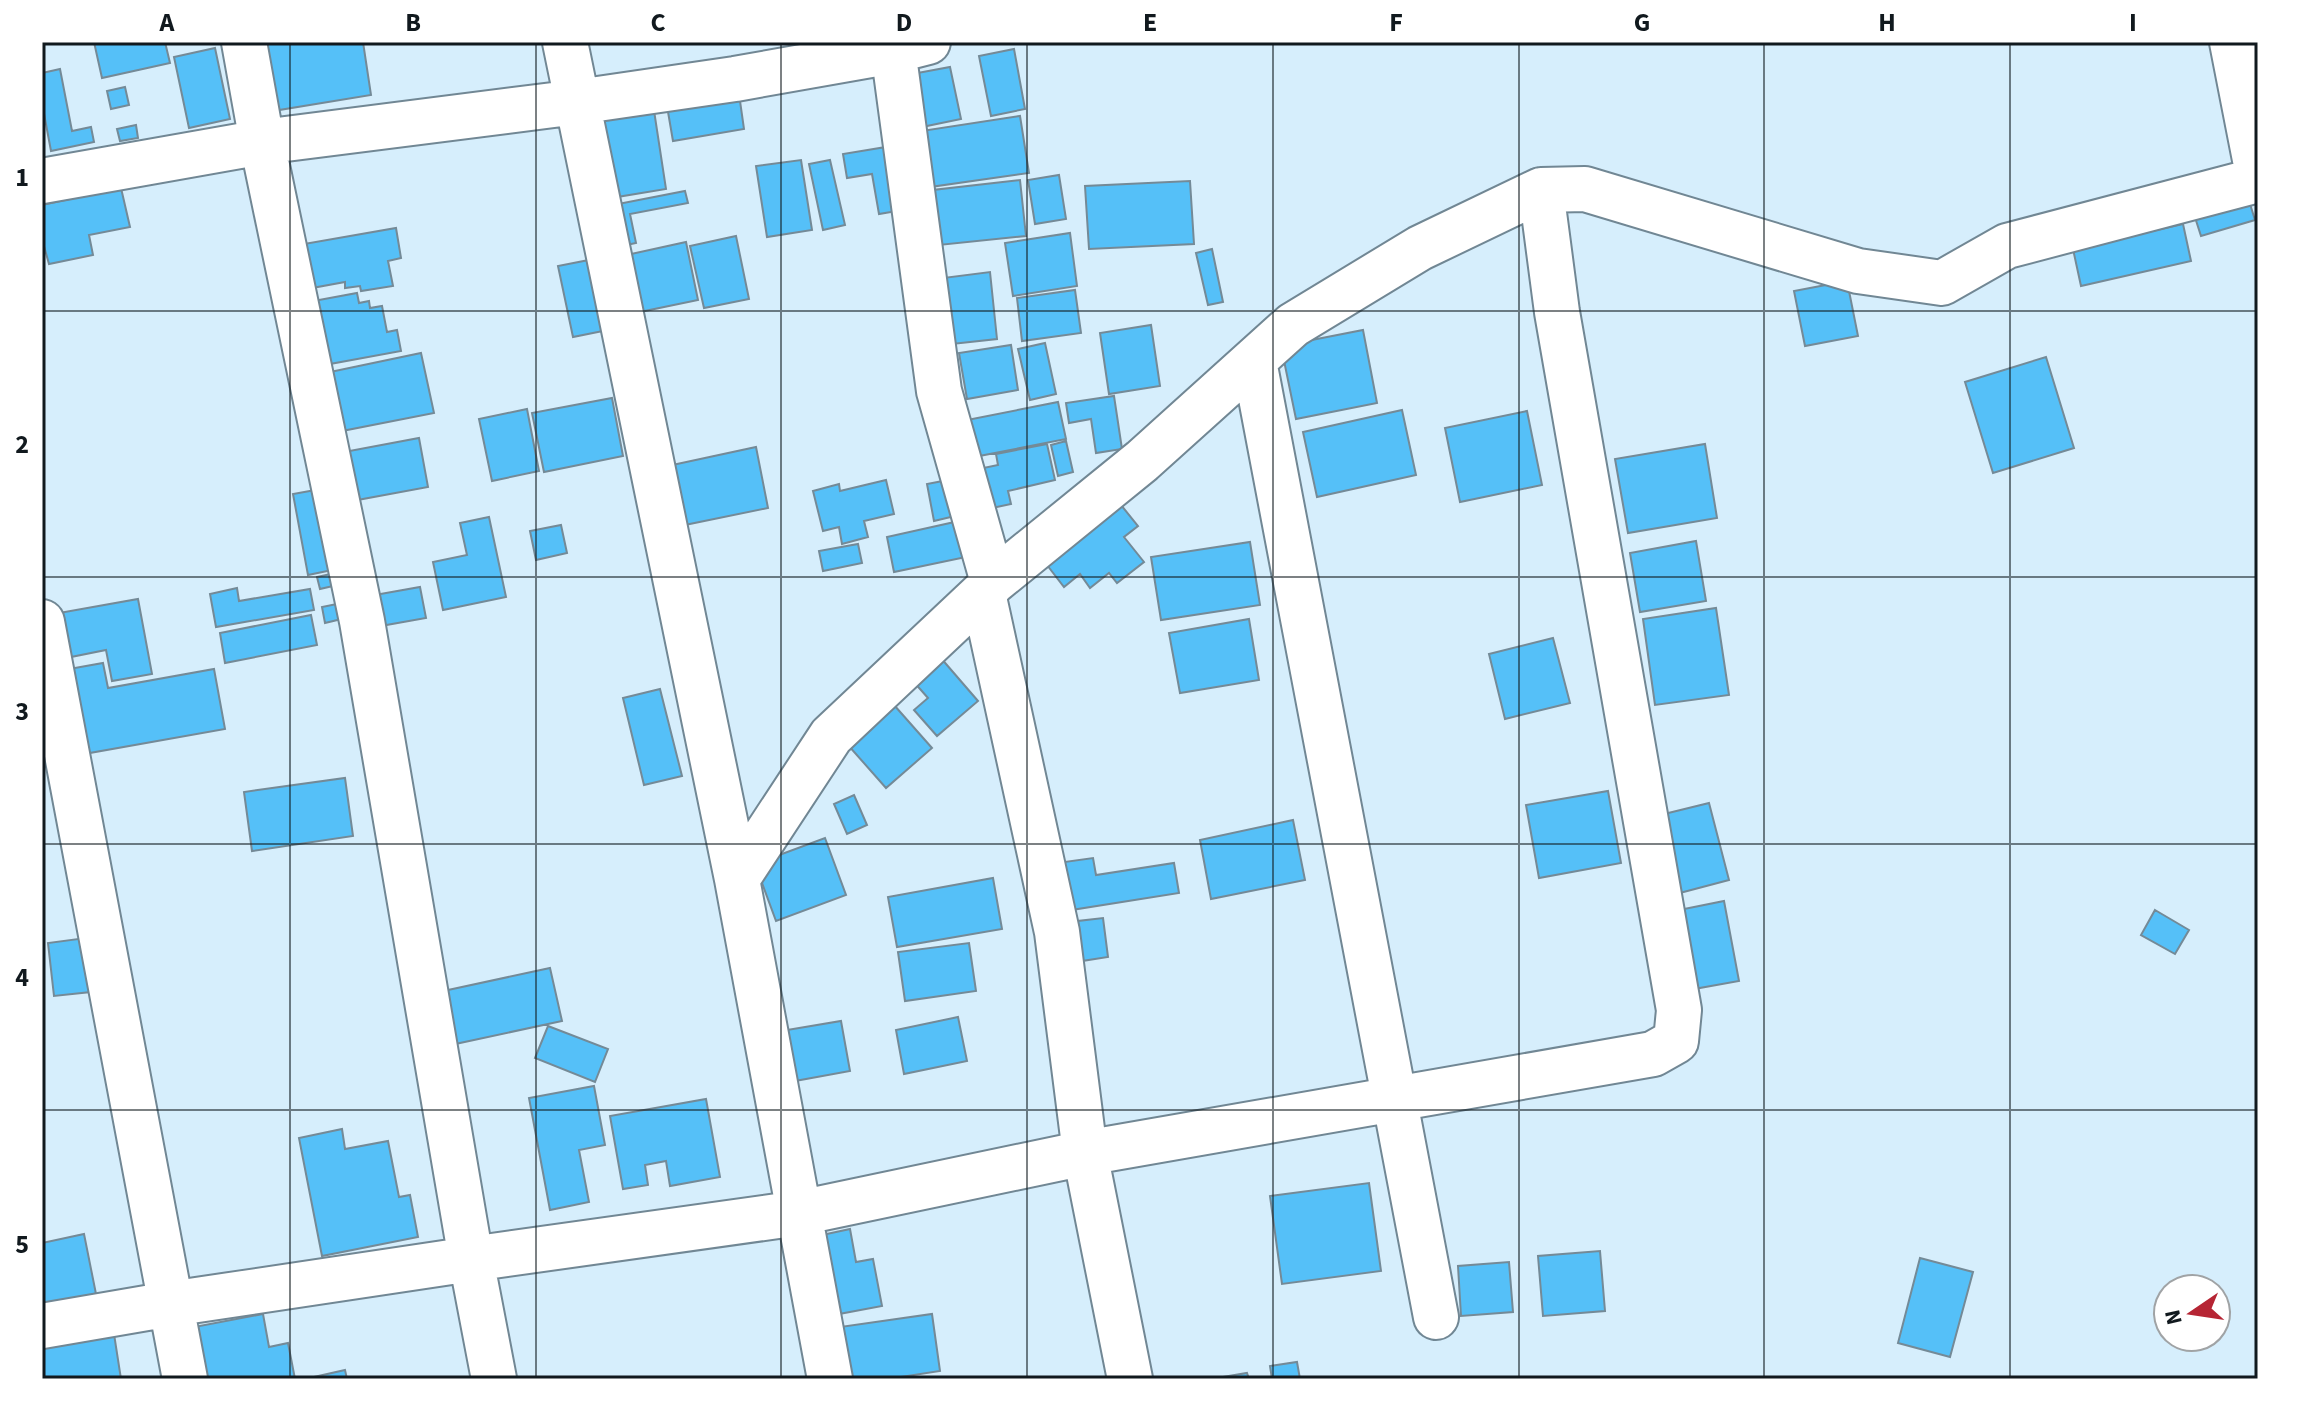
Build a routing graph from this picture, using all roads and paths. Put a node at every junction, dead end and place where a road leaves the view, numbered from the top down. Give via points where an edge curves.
1 (244, 42) edge
2 (565, 42) edge
3 (2232, 42) edge
4 (905, 45) edge
5 (577, 102) junction
6 (262, 142) junction
7 (2258, 178) edge
8 (42, 181) edge
9 (1541, 190) junction
10 (1254, 361) junction
11 (988, 587) junction
12 (42, 622) edge
13 (737, 879) junction
14 (1394, 1099) junction
15 (1085, 1153) junction
16 (799, 1213) junction
17 (471, 1259) junction
18 (170, 1304) junction
19 (1436, 1317) dead end
20 (42, 1326) edge
21 (185, 1379) edge
22 (494, 1379) edge
23 (830, 1379) edge
24 (1130, 1379) edge

1 - 6 street
2 - 5 street
3 - 7 street
4 - 5 street via 735,79
4 - 11 street via 939,391
5 - 6 street
5 - 13 street
6 - 8 street
6 - 17 street via 362,621
7 - 9 street via 2007,246 1942,283 1858,271 1585,189
9 - 10 street via 1420,248 1293,325
9 - 14 street via 1679,1010 1676,1041 1653,1054
10 - 11 street
10 - 14 street
11 - 13 street via 831,736
11 - 15 street via 1057,932
12 - 18 street
13 - 16 street
14 - 15 street
14 - 19 street
15 - 16 street
15 - 24 street
16 - 17 street
16 - 23 street
17 - 18 street
17 - 22 street
18 - 20 street
18 - 21 street

